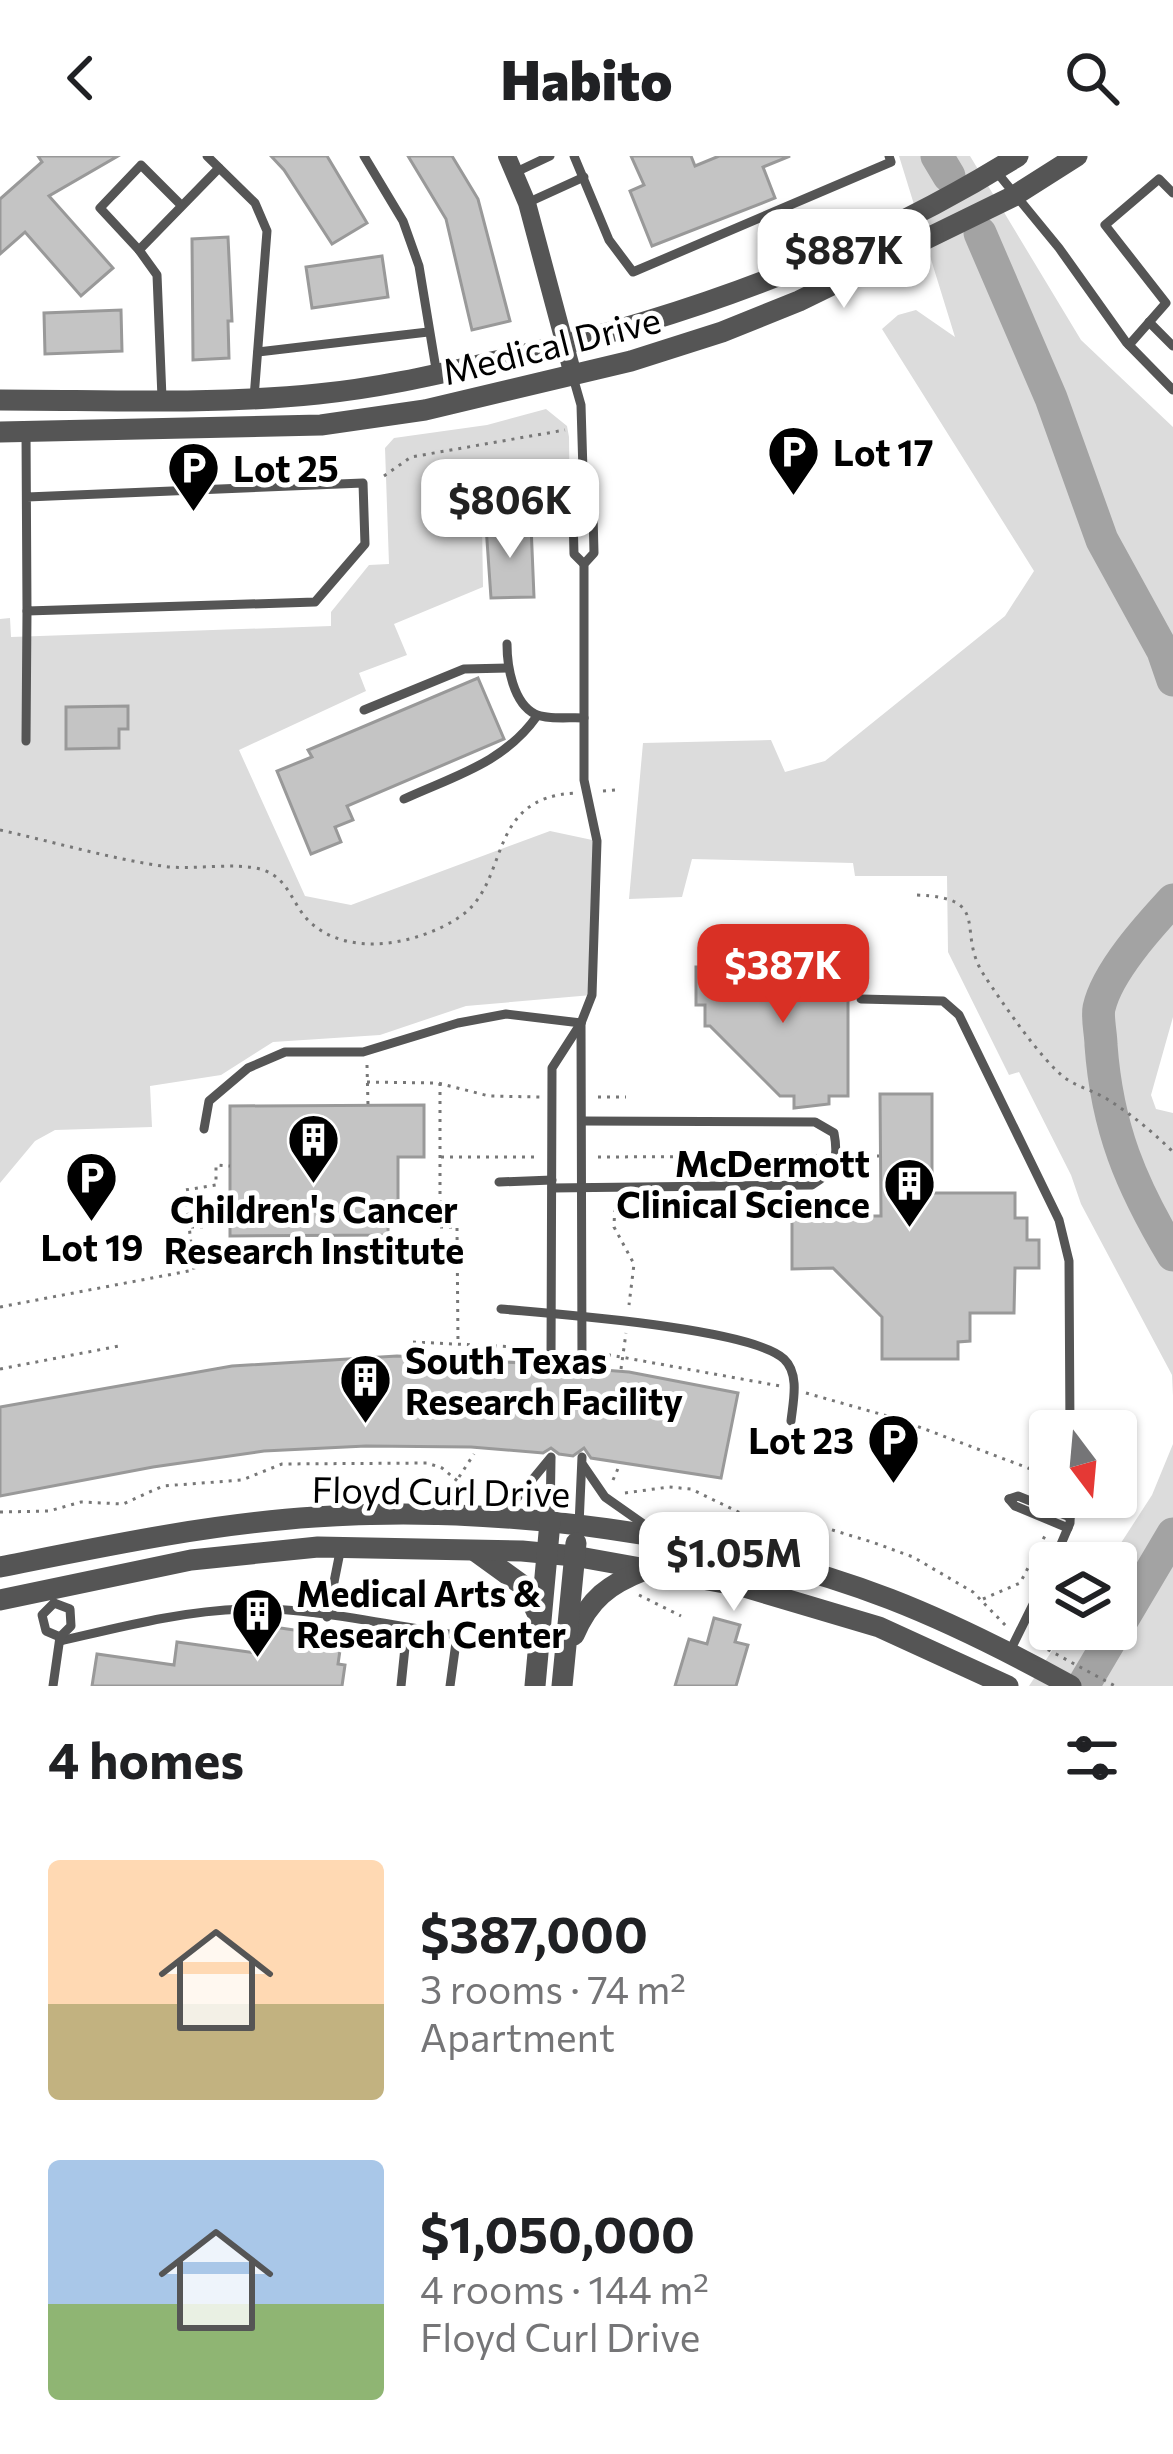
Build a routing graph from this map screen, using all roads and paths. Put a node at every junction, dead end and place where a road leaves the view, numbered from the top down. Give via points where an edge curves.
1 (208, 156) edge
2 (364, 156) edge
3 (550, 156) edge
4 (574, 156) edge
5 (889, 156) edge
6 (1018, 156) edge
7 (1077, 156) edge
8 (510, 165) edge
9 (219, 167) junction
10 (1173, 168) edge
11 (995, 170) junction
12 (584, 177) junction
13 (1159, 179) junction
14 (1173, 193) edge
15 (1014, 196) junction
16 (526, 202) junction
17 (181, 206) junction
18 (140, 250) junction
19 (1149, 322) junction
20 (428, 332) junction
21 (565, 345) junction
22 (1129, 345) junction
23 (1173, 346) edge
24 (258, 352) junction
25 (436, 375) junction
26 (573, 375) junction
27 (162, 388) junction
28 (1173, 390) edge
29 (254, 398) junction
30 (0, 400) edge
31 (569, 430) dead end
32 (0, 431) edge
33 (26, 432) junction
34 (384, 476) dead end
35 (27, 496) junction
36 (584, 505) junction
37 (584, 564) junction
38 (27, 610) junction
39 (507, 644) dead end
40 (508, 668) junction
41 (364, 710) dead end
42 (537, 716) junction
43 (584, 718) junction
44 (26, 741) dead end
45 (616, 790) dead end
46 (587, 792) junction
47 (404, 799) dead end
48 (0, 830) edge
49 (917, 895) dead end
50 (861, 999) dead end
51 (581, 1023) junction
52 (367, 1061) dead end
53 (367, 1082) junction
54 (440, 1083) junction
55 (552, 1097) junction
56 (583, 1097) junction
57 (626, 1097) dead end
58 (368, 1106) dead end
59 (583, 1121) junction
60 (204, 1130) dead end
61 (1173, 1152) edge
62 (838, 1156) junction
63 (879, 1156) dead end
64 (441, 1157) junction
65 (552, 1157) junction
66 (583, 1157) junction
67 (616, 1157) junction
68 (230, 1166) dead end
69 (499, 1182) dead end
70 (552, 1184) junction
71 (583, 1187) junction
72 (615, 1187) junction
73 (230, 1226) dead end
74 (189, 1227) junction
75 (0, 1307) edge
76 (629, 1308) dead end
77 (501, 1309) dead end
78 (551, 1314) junction
79 (583, 1317) junction
80 (626, 1337) dead end
81 (412, 1342) dead end
82 (458, 1343) junction
83 (118, 1346) dead end
84 (541, 1348) dead end
85 (598, 1354) dead end
86 (623, 1356) junction
87 (551, 1365) dead end
88 (582, 1368) dead end
89 (621, 1369) dead end
90 (0, 1370) edge
91 (794, 1390) junction
92 (1070, 1410) edge
93 (791, 1421) dead end
94 (474, 1454) dead end
95 (620, 1464) dead end
96 (1029, 1468) edge
97 (457, 1478) junction
98 (611, 1482) dead end
99 (467, 1489) dead end
100 (621, 1493) dead end
101 (0, 1512) edge
102 (471, 1517) junction
103 (1069, 1518) edge
104 (1052, 1521) junction
105 (550, 1522) junction
106 (1069, 1522) junction
107 (579, 1525) junction
108 (666, 1540) junction
109 (1061, 1542) edge
110 (341, 1547) junction
111 (475, 1551) junction
112 (548, 1555) junction
113 (574, 1556) junction
114 (46, 1558) junction
115 (0, 1567) edge
116 (646, 1570) junction
117 (633, 1591) dead end
118 (53, 1596) junction
119 (0, 1600) edge
120 (982, 1600) junction
121 (1029, 1613) edge
122 (681, 1616) dead end
123 (327, 1617) junction
124 (407, 1628) junction
125 (542, 1628) junction
126 (60, 1639) junction
127 (1014, 1643) junction
128 (567, 1652) junction
129 (1054, 1664) junction
130 (999, 1684) edge
131 (53, 1686) edge
132 (401, 1686) edge
133 (450, 1686) edge
134 (536, 1686) edge
135 (562, 1686) edge
136 (1071, 1686) edge
137 (1115, 1686) edge

1 - 9 lane
2 - 20 lane via 404,221
3 - 8 lane
4 - 12 lane
5 - 12 lane via 891,162 633,272 609,240
6 - 11 street, Medical Drive
7 - 15 street, Medical Drive
8 - 16 street
9 - 17 lane
9 - 24 lane via 255,202 267,231
10 - 13 lane
11 - 15 lane
11 - 21 street, Medical Drive via 749,287
12 - 16 lane
13 - 14 lane
13 - 19 lane via 1105,225 1166,303
15 - 22 lane
15 - 26 street, Medical Drive via 799,301
16 - 21 street
17 - 18 lane
17 - 18 lane via 141,165 100,208
18 - 27 lane via 158,275
19 - 22 lane
19 - 23 lane
20 - 24 lane
20 - 25 lane
21 - 25 street, Medical Drive
21 - 26 street
22 - 28 lane
24 - 29 lane
25 - 29 street, Medical Drive
26 - 33 street, Medical Drive via 321,425
26 - 36 lane
27 - 29 street, Medical Drive
27 - 30 street, Medical Drive
31 - 34 path via 411,457
32 - 33 street, Medical Drive
33 - 35 lane
35 - 38 lane
35 - 38 lane via 363,483 365,544 315,602
36 - 37 lane via 593,514 594,553
36 - 37 lane via 573,515 574,554
37 - 43 lane
38 - 44 lane
39 - 40 lane
40 - 41 lane via 464,669
40 - 42 lane
42 - 43 lane
42 - 47 lane via 503,754
43 - 46 lane
45 - 46 path
46 - 48 path via 529,807 503,839 469,911 373,945 347,943 311,923 282,880 262,870 162,866
46 - 51 lane via 598,842 592,995
49 - 61 path via 961,904 981,971 1049,1062
50 - 92 lane via 943,1000 959,1015 1059,1220 1069,1261
51 - 55 lane via 552,1069
51 - 56 lane
51 - 60 lane via 506,1014 363,1052 285,1052 248,1068 209,1101
52 - 53 path
53 - 54 path
53 - 58 path
54 - 55 path via 489,1096
54 - 64 path
55 - 65 lane
56 - 57 path
56 - 59 lane
59 - 62 lane via 815,1122 834,1133
59 - 66 lane
62 - 63 path
62 - 67 path
62 - 72 lane via 830,1174 812,1185
64 - 65 path
64 - 82 path via 440,1227 457,1227
65 - 70 lane
66 - 67 path
66 - 71 lane
67 - 72 path
68 - 74 path via 216,1166 216,1185 185,1190
69 - 70 lane
70 - 71 lane
70 - 78 lane
71 - 72 lane
71 - 79 lane
72 - 76 path via 614,1226 634,1264
73 - 74 path
74 - 75 path via 194,1270
77 - 78 lane
78 - 79 lane
78 - 87 lane
79 - 88 lane
79 - 91 lane via 767,1348 787,1361
80 - 86 path
81 - 82 path
82 - 84 path
83 - 90 path
85 - 86 path
86 - 89 path
86 - 91 path
91 - 93 lane
91 - 96 path
94 - 97 path
95 - 98 path
97 - 99 path
97 - 101 path via 428,1463 282,1465 242,1480 163,1486 123,1504
100 - 120 path via 679,1487 757,1521 806,1522 913,1557
102 - 105 street, Floyd Curl Drive
102 - 105 lane via 518,1497 551,1455
102 - 114 street, Floyd Curl Drive via 316,1517 187,1530
103 - 106 lane
104 - 106 lane
104 - 106 lane via 1009,1499 1018,1496
104 - 120 path via 1020,1583
105 - 107 street, Floyd Curl Drive
105 - 112 street
106 - 109 lane
107 - 108 street, Floyd Curl Drive
107 - 108 lane via 582,1461 605,1497
107 - 113 street
108 - 127 street, Floyd Curl Drive via 890,1599
110 - 111 street, Floyd Curl Drive
110 - 118 street, Floyd Curl Drive via 191,1560
110 - 123 lane
111 - 112 street, Floyd Curl Drive
111 - 125 street via 525,1587
112 - 113 street, Floyd Curl Drive
112 - 125 street
113 - 116 street, Floyd Curl Drive
113 - 128 street
114 - 115 street, Floyd Curl Drive
114 - 118 street
116 - 128 street via 602,1591 584,1610
116 - 130 street, Floyd Curl Drive via 741,1586 879,1627
117 - 122 path
118 - 119 street, Floyd Curl Drive
118 - 126 lane via 42,1615 46,1631
118 - 126 lane via 70,1609 71,1626
120 - 127 path
121 - 127 lane
123 - 124 lane
123 - 126 lane via 250,1608 177,1614
124 - 132 lane
124 - 133 lane via 457,1635
125 - 134 street
126 - 131 lane
127 - 129 street, Floyd Curl Drive
127 - 129 path
127 - 130 street
128 - 135 street
129 - 136 street, Floyd Curl Drive
129 - 137 path

